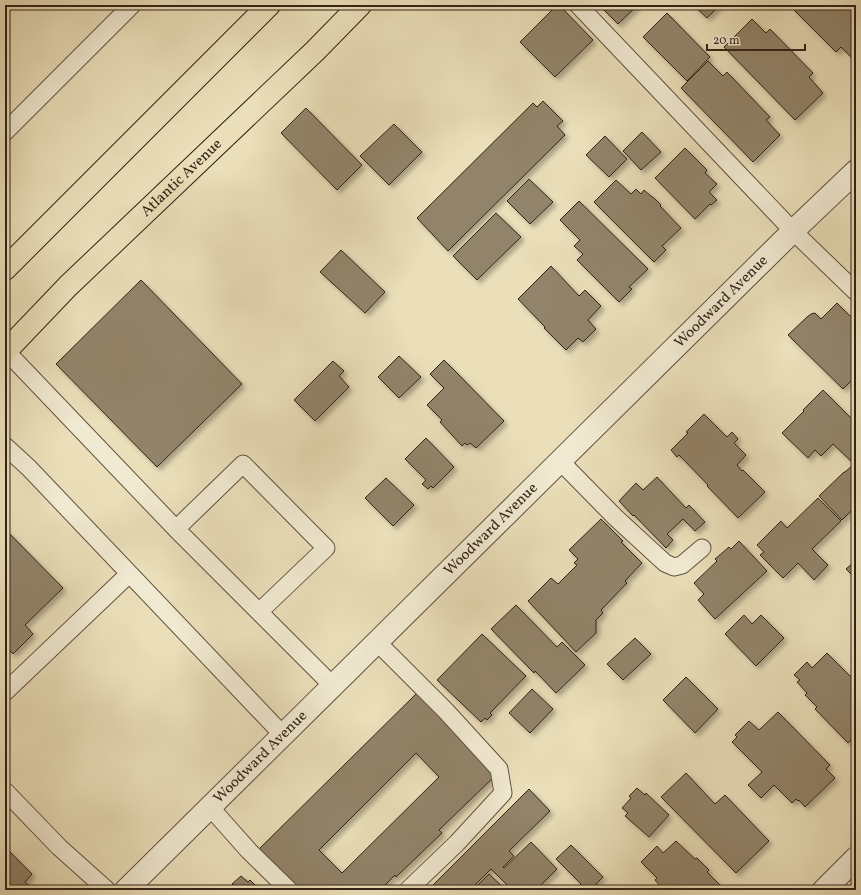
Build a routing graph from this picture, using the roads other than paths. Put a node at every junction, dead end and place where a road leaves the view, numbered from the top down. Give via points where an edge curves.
1 (132, 5) edge
2 (360, 5) edge
3 (578, 5) edge
4 (268, 6) edge
5 (5, 132) edge
6 (856, 171) edge
7 (793, 231) junction
8 (5, 269) edge
9 (856, 292) edge
10 (6, 352) edge
11 (5, 446) edge
12 (560, 461) junction
13 (176, 529) junction
14 (702, 548) dead end
15 (129, 574) junction
16 (259, 612) junction
17 (377, 642) junction
18 (333, 686) junction
19 (5, 692) edge
20 (283, 735) junction
21 (5, 791) edge
22 (210, 807) junction
23 (856, 858) edge
24 (107, 890) edge
25 (126, 890) edge
26 (289, 890) edge
27 (408, 890) edge
28 (824, 890) edge

1 - 5 lane
2 - 10 main road, Atlantic Avenue via 68,286
3 - 7 lane
4 - 8 main road
6 - 7 street, Woodward Avenue
7 - 9 lane
7 - 12 street, Woodward Avenue
10 - 13 lane
11 - 15 lane
12 - 14 lane via 665,563 674,567 682,565
12 - 17 street, Woodward Avenue
13 - 16 lane
13 - 16 lane via 243,464 326,548
15 - 19 lane
15 - 20 lane
16 - 18 lane
17 - 18 street, Woodward Avenue
17 - 27 lane via 499,769 503,793
18 - 20 street, Woodward Avenue
20 - 22 street, Woodward Avenue
21 - 24 lane via 59,847
22 - 25 street, Woodward Avenue
22 - 26 lane via 249,851
23 - 28 street

